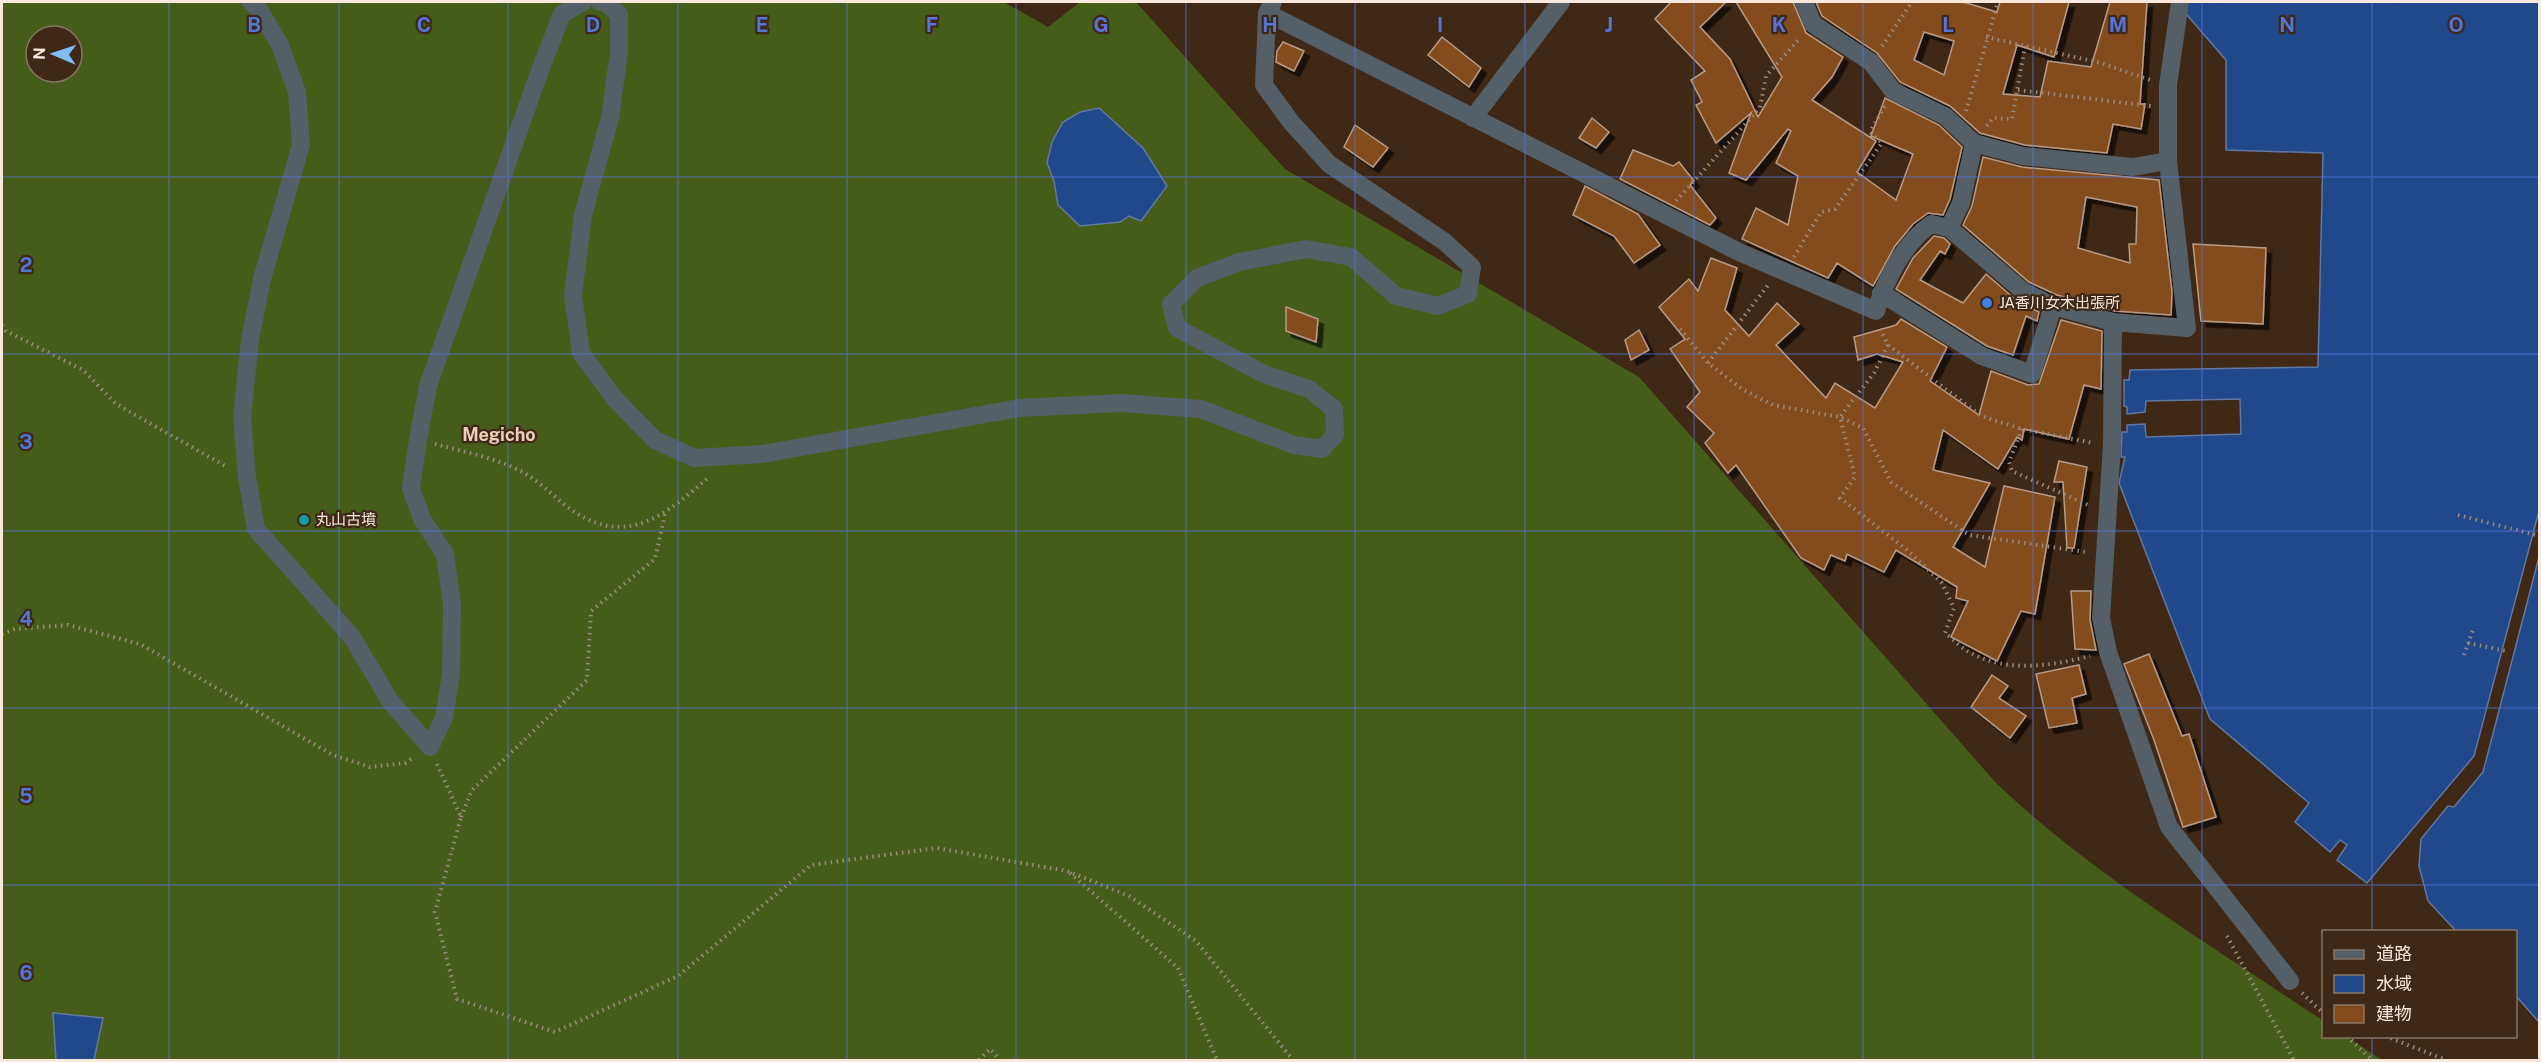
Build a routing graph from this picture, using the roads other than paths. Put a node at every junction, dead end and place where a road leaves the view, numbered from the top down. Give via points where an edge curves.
1 (251, 2) edge
2 (583, 2) edge
3 (600, 2) edge
4 (1561, 2) edge
5 (1804, 2) edge
6 (2180, 2) edge
7 (1270, 7) edge
8 (1473, 118) junction
9 (1974, 143) junction
10 (2168, 161) junction
11 (1949, 228) junction
12 (1879, 302) junction
13 (2053, 306) junction
14 (2113, 322) junction
15 (2290, 981) road end

1 - 2 street via 280,45 297,92 301,145 262,279 250,340 242,417 256,529 352,637 390,701 430,747 444,718 448,696 452,604 445,554 422,519 411,488 428,386 562,14
3 - 7 street via 606,2 619,14 619,52 610,118 583,215 573,295 581,354 615,399 655,440 694,458 763,454 1019,408 1121,403 1201,409 1294,445 1322,449 1335,435 1334,409 1309,389 1264,374 1177,328 1171,304 1197,278 1239,262 1306,249 1352,257 1396,296 1438,306 1468,294 1472,267 1445,242 1329,164 1291,122 1264,85
4 - 8 street
5 - 9 street via 1813,24 1871,62 1893,91 1945,116
6 - 10 street via 2168,85
7 - 8 street
8 - 12 street via 1782,272
9 - 10 street via 2023,156 2133,167
9 - 11 street via 1961,203
10 - 14 street via 2187,328
11 - 12 street via 1931,224 1920,231 1900,259
11 - 13 street via 2023,291
12 - 13 street via 1982,356 2032,374
13 - 14 street
14 - 15 street via 2112,444 2101,618 2108,652 2169,827

